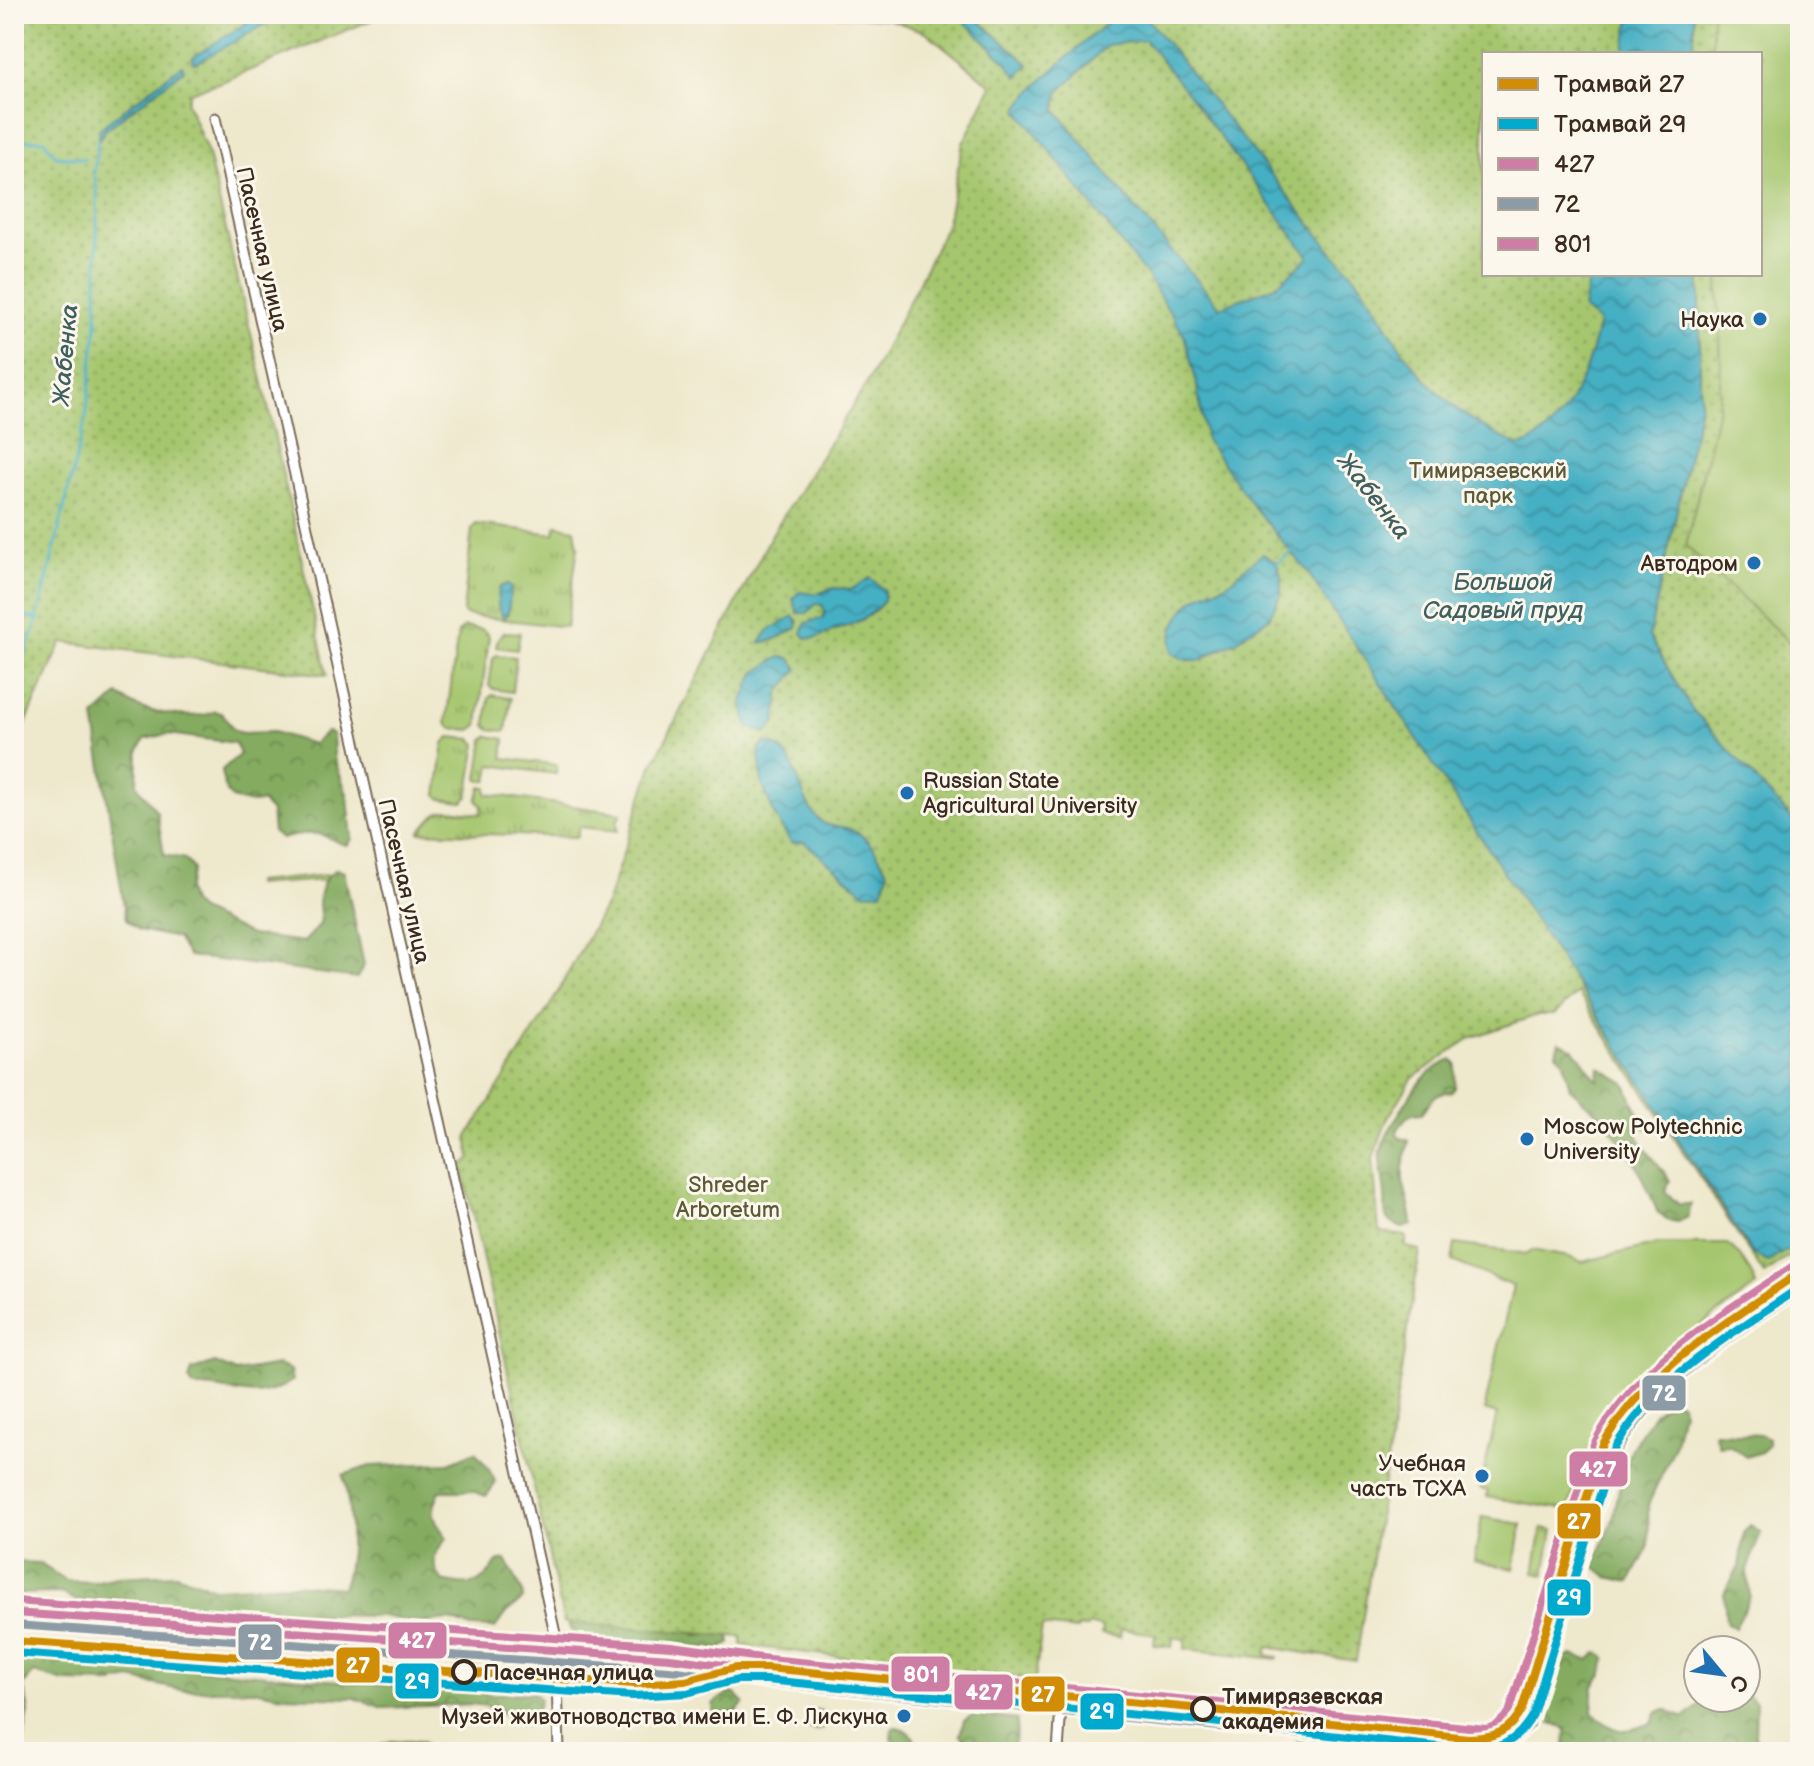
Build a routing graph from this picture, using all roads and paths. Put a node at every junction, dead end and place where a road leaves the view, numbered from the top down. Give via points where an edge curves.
1 (215, 118) dead end
2 (1800, 1276) edge
3 (14, 1613) edge
4 (557, 1652) junction
5 (670, 1658) junction
6 (1062, 1690) junction
7 (1061, 1707) junction
8 (1511, 1732) junction
9 (559, 1752) edge
10 (1058, 1752) edge
11 (1512, 1752) edge

1 - 4 street, Пасечная улица
2 - 8 main road via 1679,1362 1616,1426 1526,1707
3 - 4 main road
4 - 5 main road
4 - 9 street, Пасечная улица
5 - 6 main road via 726,1658
5 - 7 main road via 760,1679
6 - 7 street
6 - 8 main road
7 - 8 main road via 1486,1750
7 - 10 street
8 - 11 street

